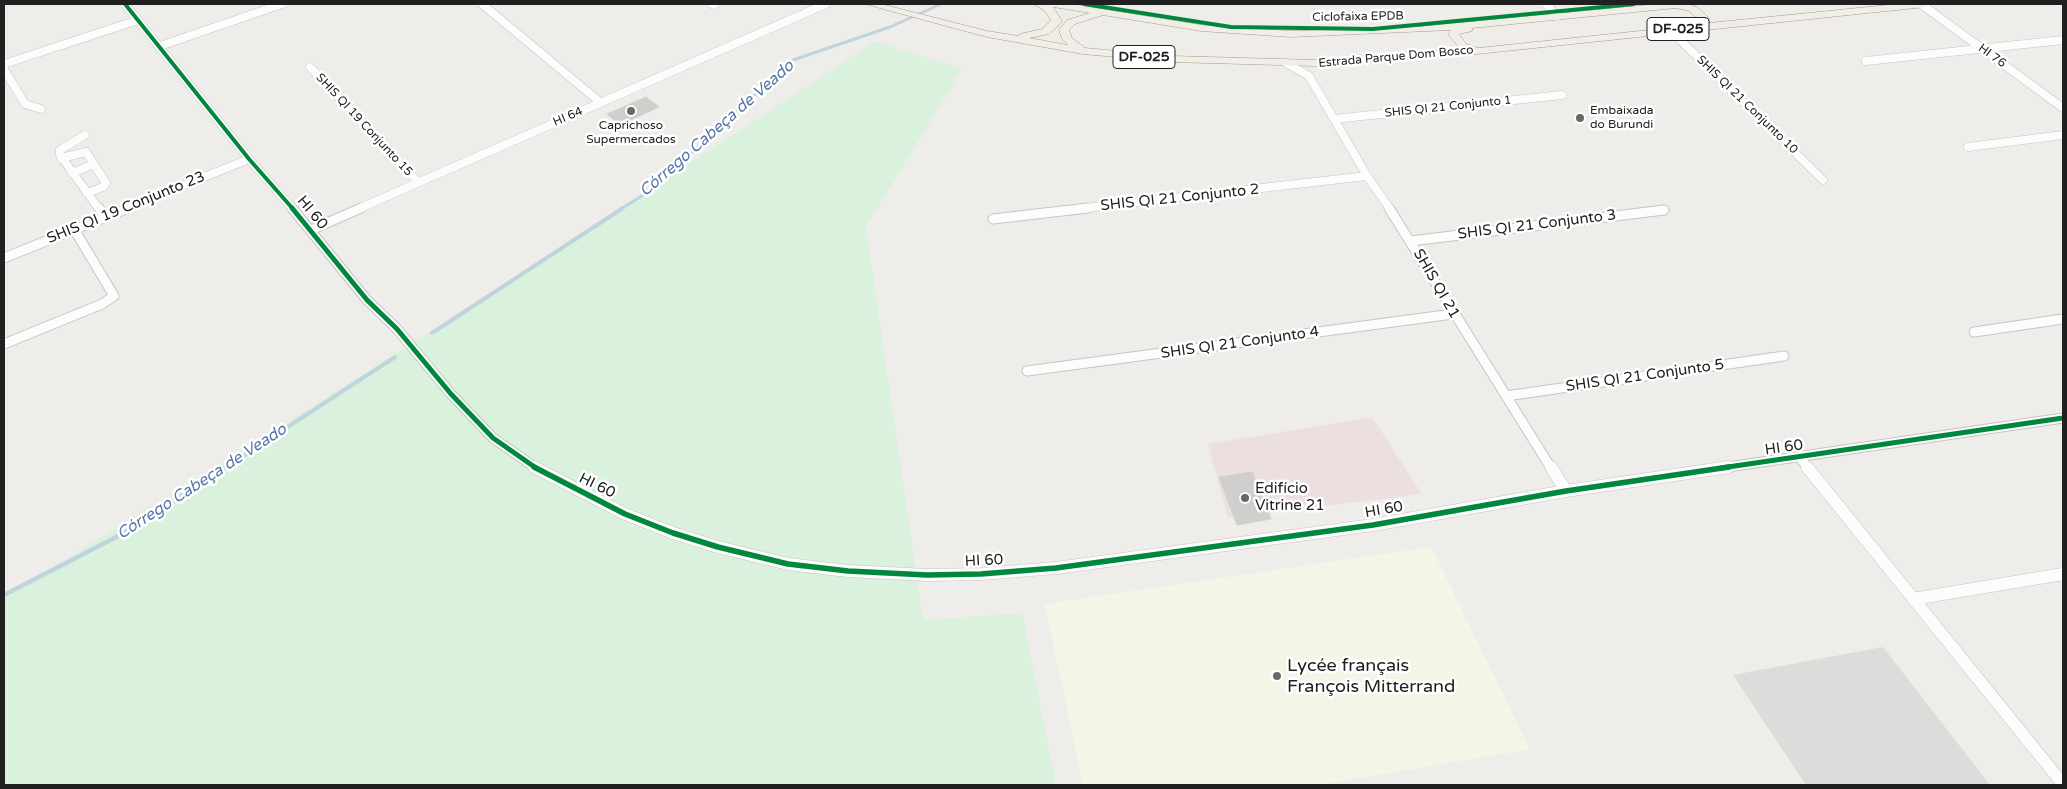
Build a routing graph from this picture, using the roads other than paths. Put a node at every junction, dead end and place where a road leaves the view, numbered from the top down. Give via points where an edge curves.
1 (125, 4) edge
2 (282, 4) edge
3 (482, 4) edge
4 (826, 4) edge
5 (870, 4) edge
6 (1038, 4) edge
7 (1054, 4) edge
8 (1546, 4) edge
9 (1688, 4) edge
10 (1921, 4) edge
11 (1925, 4) edge
12 (1675, 5) junction
13 (1707, 7) dead end
14 (1557, 16) junction
15 (1130, 17) junction
16 (138, 20) junction
17 (1487, 24) junction
18 (1732, 24) junction
19 (1416, 30) junction
20 (1674, 30) junction
21 (988, 34) junction
22 (2063, 40) edge
23 (160, 46) junction
24 (1983, 49) junction
25 (1083, 50) junction
26 (1477, 51) junction
27 (1431, 55) junction
28 (1866, 61) dead end
29 (1286, 63) junction
30 (4, 64) edge
31 (1315, 64) junction
32 (310, 67) dead end
33 (4, 69) edge
34 (1309, 76) junction
35 (1562, 95) dead end
36 (601, 103) junction
37 (2063, 108) edge
38 (41, 109) dead end
39 (1334, 119) junction
40 (85, 135) dead end
41 (2063, 136) edge
42 (1968, 147) dead end
43 (61, 158) junction
44 (248, 158) junction
45 (94, 164) junction
46 (72, 173) junction
47 (1367, 176) junction
48 (1823, 180) dead end
49 (418, 182) junction
50 (87, 194) junction
51 (1664, 210) dead end
52 (105, 217) junction
53 (993, 219) dead end
54 (74, 229) junction
55 (311, 230) junction
56 (1410, 241) junction
57 (4, 251) edge
58 (20, 251) junction
59 (4, 258) edge
60 (1453, 314) junction
61 (2063, 319) edge
62 (1974, 332) dead end
63 (4, 344) edge
64 (1784, 356) dead end
65 (1027, 371) dead end
66 (1506, 396) junction
67 (2063, 418) edge
68 (1800, 458) junction
69 (1566, 491) junction
70 (2063, 574) edge
71 (1913, 599) junction
72 (2063, 784) edge

1 - 16 street, HI 60
2 - 23 street
3 - 36 street
4 - 36 street, HI 64
5 - 21 main road, Estrada Parque Dom Bosco / DF-025
6 - 21 main road via 1048,8 1057,21 1046,32 1023,36
7 - 15 main road, Estrada Parque Dom Bosco / DF-025
8 - 14 street
9 - 12 main road, Estrada Parque Dom Bosco / DF-025
10 - 11 main road, Estrada Parque Dom Bosco / DF-025
10 - 18 main road, Estrada Parque Dom Bosco / DF-025
10 - 24 street, HI 76
12 - 14 main road, Estrada Parque Dom Bosco / DF-025
12 - 20 main road via 1694,10 1705,20 1694,27
13 - 18 main road via 1714,16
14 - 17 main road, Estrada Parque Dom Bosco / DF-025
15 - 19 main road, Estrada Parque Dom Bosco / DF-025 via 1270,34
15 - 25 main road via 1096,15 1071,22 1064,30 1067,39
16 - 23 street, HI 60
16 - 30 street
17 - 19 main road, Estrada Parque Dom Bosco / DF-025
17 - 26 main road via 1453,34 1462,46
18 - 20 main road, Estrada Parque Dom Bosco / DF-025
19 - 27 main road via 1434,33 1445,42 1446,49
20 - 26 main road, Estrada Parque Dom Bosco / DF-025
20 - 48 street, SHIS QI 21 Conjunto 10
21 - 25 main road, Estrada Parque Dom Bosco / DF-025
22 - 24 street
23 - 44 street, HI 60
24 - 28 street
24 - 37 street, HI 76
25 - 29 main road, Estrada Parque Dom Bosco / DF-025 via 1172,59
26 - 27 main road, Estrada Parque Dom Bosco / DF-025
27 - 31 main road, Estrada Parque Dom Bosco / DF-025
29 - 31 main road, Estrada Parque Dom Bosco / DF-025
29 - 34 street
31 - 34 street
32 - 49 street, SHIS QI 19 Conjunto 15
33 - 38 street via 26,104
34 - 39 street, SHIS QI 21
35 - 39 street, SHIS QI 21 Conjunto 1
36 - 49 street, HI 64
39 - 47 street, SHIS QI 21
40 - 43 street via 60,150
41 - 42 street
43 - 45 street via 84,151
43 - 46 street
44 - 52 street, SHIS QI 19 Conjunto 23
44 - 55 street, HI 60
45 - 46 street
45 - 50 street via 106,184
46 - 50 street
47 - 53 street, SHIS QI 21 Conjunto 2
47 - 56 street, SHIS QI 21
49 - 55 street, HI 64
50 - 52 street
51 - 56 street, SHIS QI 21 Conjunto 3
52 - 54 street, SHIS QI 19 Conjunto 23
54 - 58 street, SHIS QI 19 Conjunto 23
54 - 63 street via 114,296 102,304
55 - 69 street, HI 60 via 367,300 402,335 450,394 512,454 548,476 649,524 718,547 788,564 927,575 1056,568 1373,525
56 - 60 street, SHIS QI 21
57 - 58 street
58 - 59 street, SHIS QI 19 Conjunto 23
60 - 65 street, SHIS QI 21 Conjunto 4
60 - 66 street, SHIS QI 21
61 - 62 street
64 - 66 street, SHIS QI 21 Conjunto 5
66 - 69 street, SHIS QI 21
67 - 68 street, HI 60
68 - 69 street, HI 60
68 - 71 street, HI 60
70 - 71 street
71 - 72 street, HI 60

